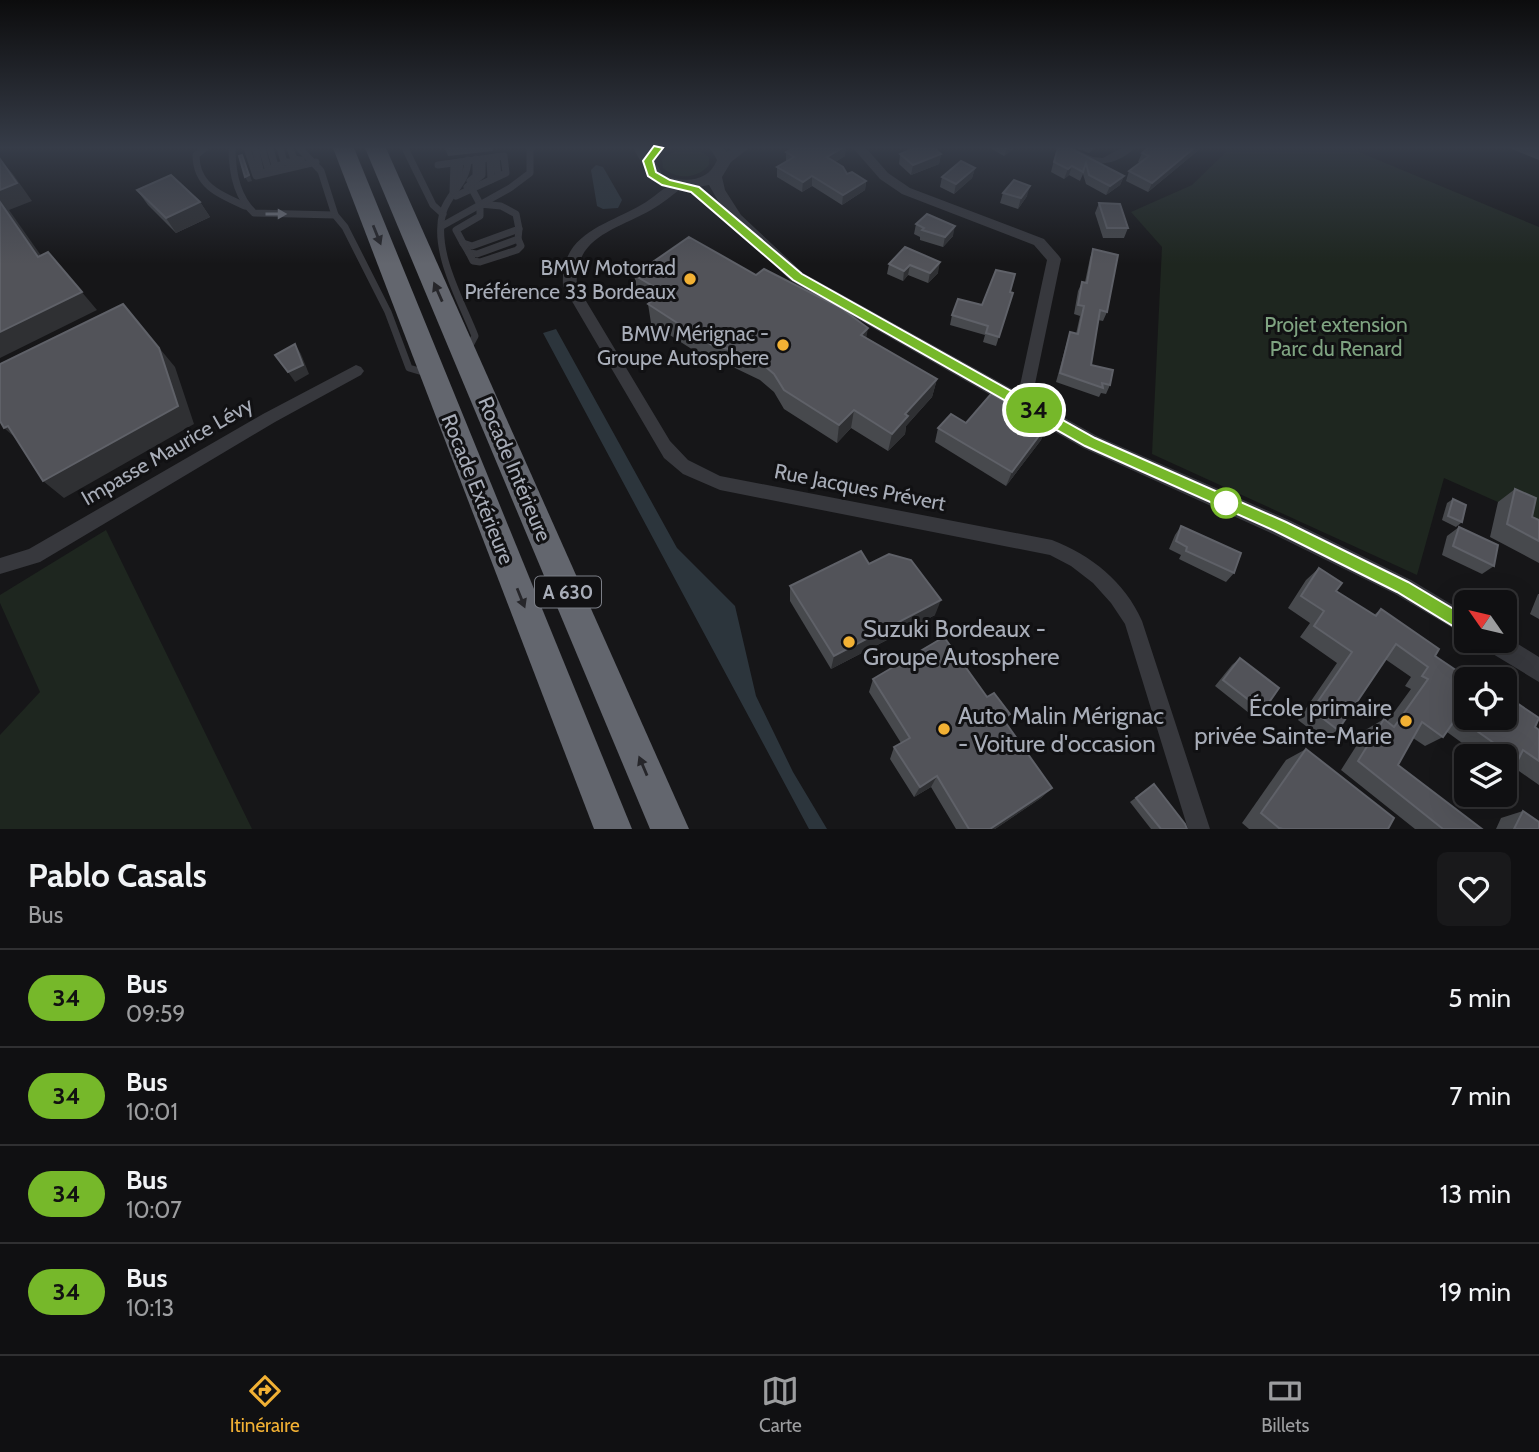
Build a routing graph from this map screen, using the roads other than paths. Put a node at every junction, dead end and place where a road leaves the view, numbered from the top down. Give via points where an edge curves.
1 (207, 187) edge
2 (239, 187) edge
3 (326, 187) edge
4 (358, 187) edge
5 (391, 187) edge
6 (424, 187) edge
7 (455, 187) edge
8 (461, 187) edge
9 (467, 187) edge
10 (477, 187) edge
11 (515, 187) edge
12 (658, 187) edge
13 (677, 187) edge
14 (686, 187) edge
15 (717, 187) edge
16 (900, 187) edge
17 (472, 189) junction
18 (659, 197) junction
19 (453, 198) junction
20 (480, 204) junction
21 (245, 206) junction
22 (443, 214) junction
23 (335, 215) junction
24 (740, 225) junction
25 (442, 226) junction
26 (519, 229) junction
27 (463, 243) junction
28 (466, 354) junction
29 (356, 371) dead end
30 (433, 375) junction
31 (1024, 404) junction
32 (1281, 527) junction
33 (0, 566) edge
34 (1454, 605) edge
35 (1454, 618) edge
36 (1517, 643) edge
37 (1512, 653) edge
38 (1539, 657) edge
39 (1539, 670) edge
40 (613, 829) edge
41 (670, 829) edge
42 (1199, 829) edge

1 - 21 lane
2 - 21 lane
3 - 23 lane
4 -> 30 highway, Rocade Extérieure / A 630
28 -> 5 highway, Rocade Intérieure / A 630
6 - 22 lane
7 - 19 lane
8 - 19 lane
9 - 19 lane
10 - 17 lane
11 - 20 lane
12 - 18 street
13 - 18 street, Rue Jacques Prévert
14 - 24 street
15 - 24 street
16 - 31 street via 1039,242 1054,259
17 - 19 lane
17 - 20 lane
18 - 42 street, Rue Jacques Prévert via 581,244 567,273 655,434 675,460 720,483 1052,548 1094,571 1133,621
19 - 22 lane
20 - 25 lane
20 - 26 lane via 510,210 516,214
20 - 27 lane via 480,216 456,230
21 -> 23 lane via 254,213
22 - 25 lane
23 - 30 lane via 388,312 409,368
24 - 31 street via 797,277
25 - 28 lane via 446,258 475,336
26 - 27 lane via 472,246
26 - 27 lane via 521,246 517,250 480,262 473,261
41 -> 28 highway, Rocade Intérieure / A 630
29 - 33 street, Impasse Maurice Lévy via 34,556
30 -> 40 highway, Rocade Extérieure / A 630
31 - 32 street via 1090,442
32 - 34 street via 1343,548
32 - 35 street via 1403,587
36 - 38 street
37 - 39 street

